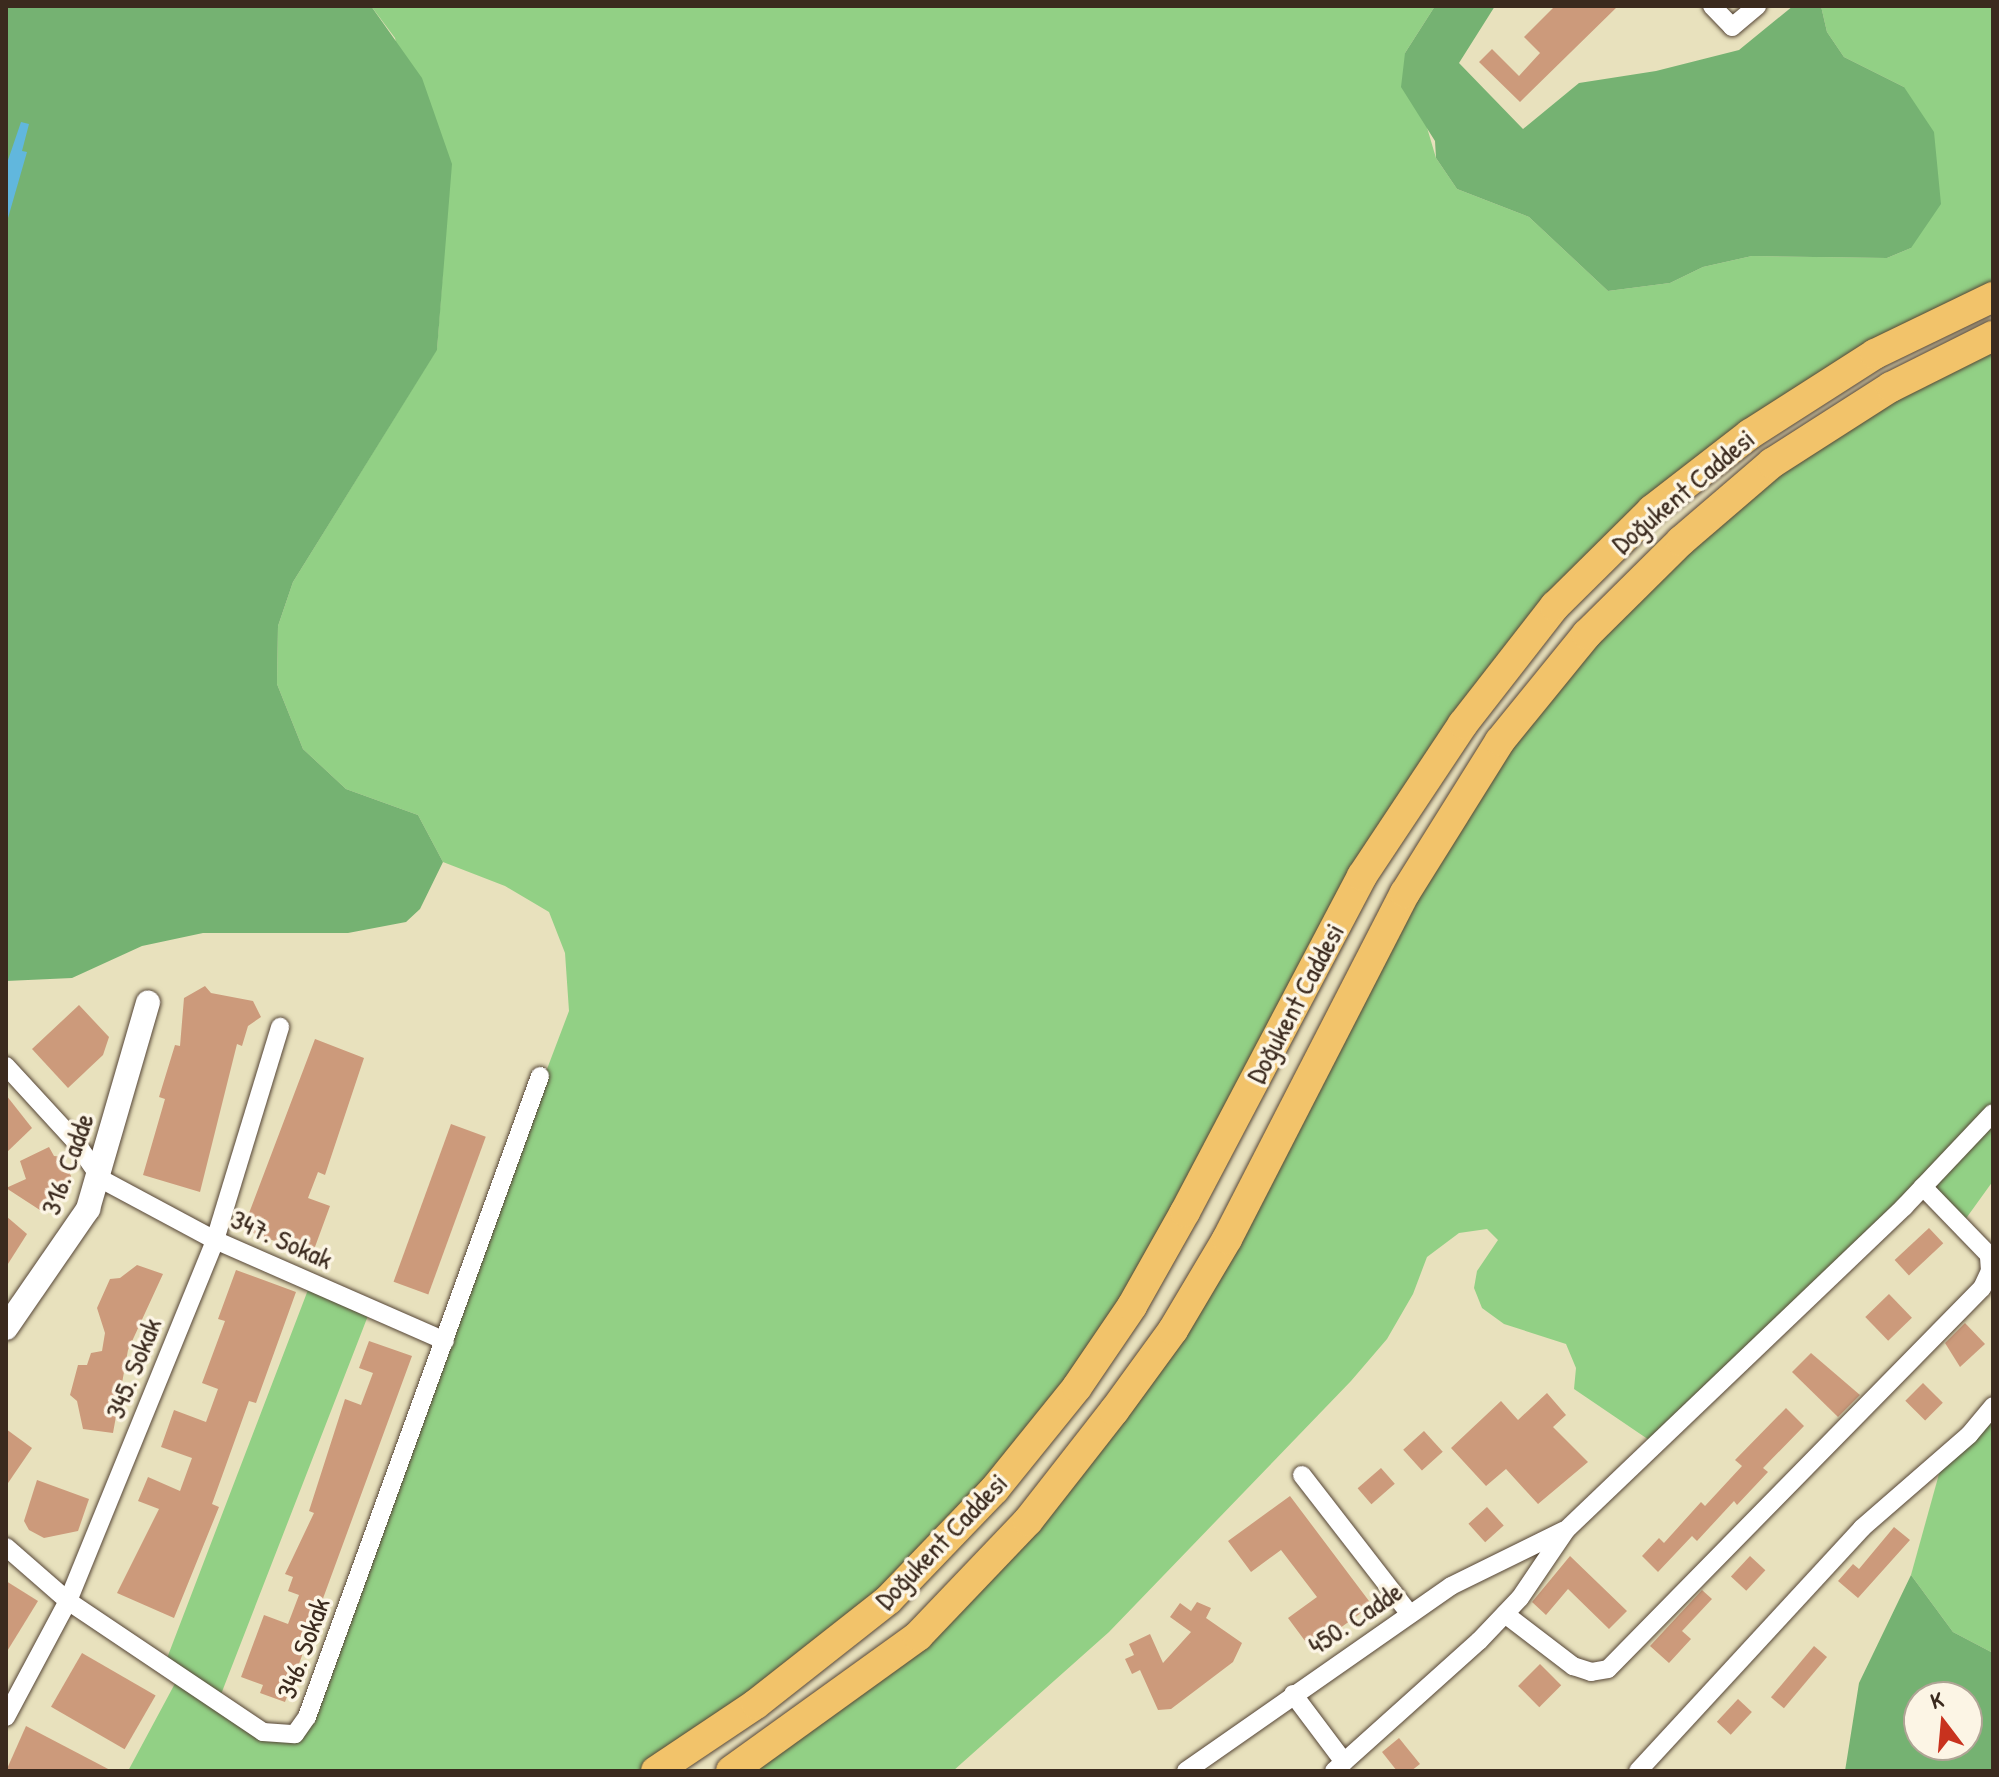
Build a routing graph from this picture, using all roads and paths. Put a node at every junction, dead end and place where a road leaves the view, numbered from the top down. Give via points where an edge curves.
1 (1712, 6) edge
2 (1757, 6) edge
3 (1993, 297) edge
4 (1993, 336) edge
5 (148, 1003) dead end
6 (280, 1027) dead end
7 (6, 1066) edge
8 (540, 1076) dead end
9 (1993, 1113) edge
10 (101, 1179) junction
11 (1923, 1187) junction
12 (215, 1240) junction
13 (6, 1328) edge
14 (445, 1341) junction
15 (1993, 1406) edge
16 (1302, 1475) dead end
17 (1566, 1530) junction
18 (6, 1547) edge
19 (68, 1601) junction
20 (1410, 1614) junction
21 (1505, 1614) junction
22 (1293, 1694) junction
23 (6, 1717) edge
24 (1339, 1766) edge
25 (656, 1771) edge
26 (731, 1771) edge
27 (1186, 1771) edge
28 (1638, 1771) edge

1 - 2 street via 1732,27
3 - 25 main road, Doğukent Caddesi via 1875,354 1750,434 1652,510 1555,606 1463,724 1362,876 1185,1212 1132,1306 1077,1387 994,1490 888,1600 756,1704
4 - 26 main road, Doğukent Caddesi via 1891,387 1772,463 1681,541 1587,634 1500,741 1405,893 1227,1239 1173,1330 1114,1411 1028,1521 918,1636
5 - 10 street, 316. Cadde
6 - 12 street, 345. Sokak
7 - 10 street via 75,1141
8 - 14 street
9 - 11 street
10 - 12 street, 347. Sokak
10 - 13 street, 316. Cadde via 72,1237
11 - 17 street
11 - 21 street via 1989,1255 1990,1271 1982,1288 1608,1669 1591,1672 1573,1666
12 - 14 street, 347. Sokak
12 - 19 street, 345. Sokak
14 - 19 street, 346. Sokak via 307,1717 295,1734 263,1732
15 - 28 street via 1969,1435 1862,1528
16 - 20 street
17 - 20 street, 450. Cadde via 1451,1586
17 - 21 street
18 - 19 street, 346. Sokak
19 - 23 street, 345. Sokak
20 - 22 street, 450. Cadde
21 - 24 street
22 - 24 street
22 - 27 street, 450. Cadde

